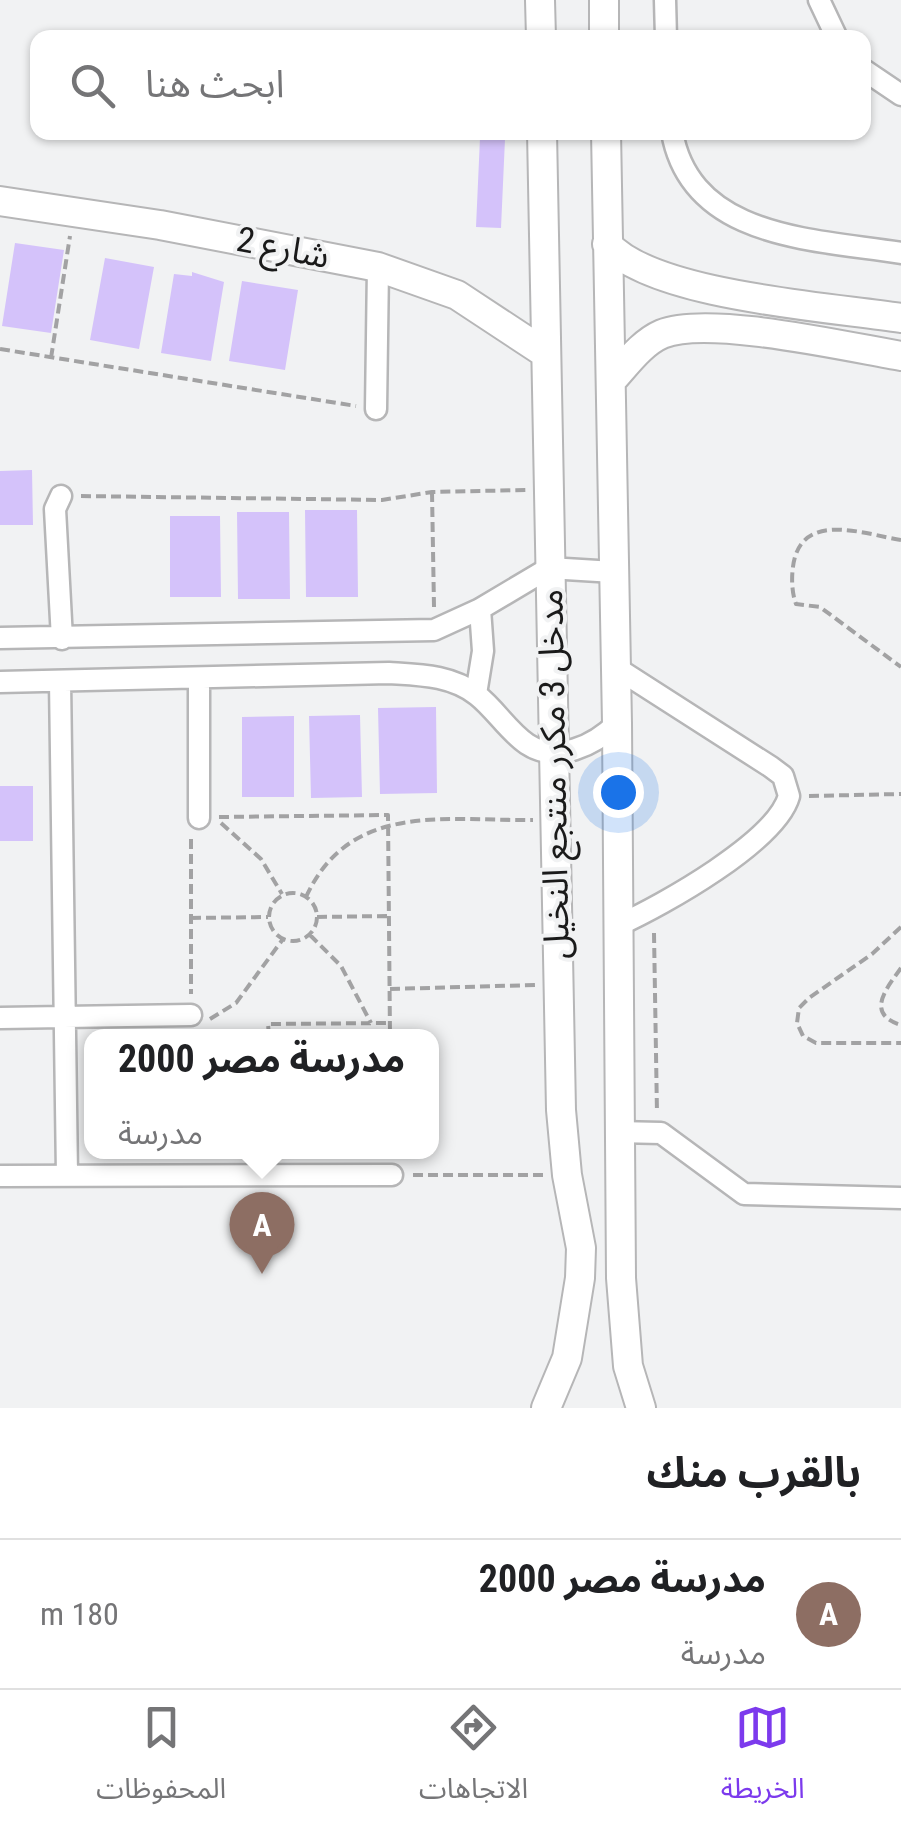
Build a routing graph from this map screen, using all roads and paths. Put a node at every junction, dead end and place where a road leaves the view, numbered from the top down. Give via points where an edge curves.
1 (540, 0) edge
2 (604, 0) edge
3 (665, 0) edge
4 (819, 0) edge
5 (540, 30) edge
6 (604, 30) edge
7 (666, 30) edge
8 (833, 30) edge
9 (871, 75) edge
10 (901, 95) edge
11 (542, 140) edge
12 (606, 140) edge
13 (675, 140) edge
14 (0, 201) edge
15 (74, 211) junction
16 (607, 244) junction
17 (901, 253) edge
18 (378, 267) junction
19 (826, 307) junction
20 (901, 318) edge
21 (819, 342) junction
22 (0, 349) edge
23 (545, 353) junction
24 (901, 356) edge
25 (51, 358) junction
26 (610, 382) junction
27 (376, 409) joint
28 (548, 490) junction
29 (432, 492) junction
30 (61, 496) joint
31 (901, 540) edge
32 (549, 568) junction
33 (614, 572) junction
34 (480, 609) junction
35 (434, 630) junction
36 (0, 638) edge
37 (62, 640) junction
38 (614, 667) junction
39 (901, 667) edge
40 (200, 678) junction
41 (60, 681) junction
42 (0, 682) edge
43 (476, 694) junction
44 (617, 723) junction
45 (552, 751) junction
46 (901, 794) edge
47 (789, 796) junction
48 (200, 818) joint
49 (556, 820) junction
50 (388, 822) junction
51 (283, 896) junction
52 (306, 897) junction
53 (654, 909) junction
54 (389, 916) junction
55 (268, 917) junction
56 (317, 917) junction
57 (190, 918) junction
58 (618, 924) junction
59 (901, 927) edge
60 (310, 935) junction
61 (283, 939) junction
62 (901, 968) edge
63 (559, 984) junction
64 (390, 989) junction
65 (190, 1015) junction
66 (0, 1018) edge
67 (64, 1018) junction
68 (371, 1023) junction
69 (390, 1023) junction
70 (901, 1025) edge
71 (268, 1029) edge
72 (390, 1029) edge
73 (901, 1043) edge
74 (617, 1132) junction
75 (671, 1138) junction
76 (67, 1175) junction
77 (392, 1175) joint
78 (566, 1175) junction
79 (0, 1176) edge
80 (901, 1198) edge
81 (580, 1278) junction
82 (621, 1278) junction
83 (546, 1408) edge
84 (642, 1408) edge

1 - 5 street
2 - 6 street
3 - 7 street
4 - 8 street
9 - 10 street
11 - 23 street, مدخل 3 مكرر منتجع النخيل
12 - 16 street
13 - 17 street via 696,187 738,221
14 - 15 street, شارع 2
15 - 18 street, شارع 2
15 - 25 path
16 - 19 street via 656,276
16 - 26 street
18 - 23 street, شارع 2 via 457,295
18 - 27 street
19 - 20 street
19 - 21 street
21 - 24 street
21 - 26 street via 679,329 643,346
22 - 25 path
23 - 28 street, مدخل 3 مكرر منتجع النخيل
25 - 27 path
26 - 33 street
28 - 29 path
28 - 32 street, مدخل 3 مكرر منتجع النخيل
29 - 30 path via 382,500
29 - 35 path
30 - 37 street via 55,508
31 - 39 path via 820,531 797,550 793,599 820,607
32 - 33 street
32 - 34 street
32 - 45 street, مدخل 3 مكرر منتجع النخيل
33 - 38 street
34 - 35 street
34 - 43 street
35 - 37 street
36 - 37 street
38 - 44 street
38 - 47 street via 771,767 783,776
40 - 41 street
40 - 43 street via 388,673 434,676
40 - 48 street
41 - 42 street
41 - 67 street
43 - 45 street via 528,745
44 - 45 street via 588,745
44 - 58 street
45 - 49 street, مدخل 3 مكرر منتجع النخيل
46 - 47 path
47 - 53 street via 775,824
48 - 57 path via 190,818
49 - 50 path
49 - 63 street, مدخل 3 مكرر منتجع النخيل
50 - 51 path via 388,815 212,818 246,843
50 - 52 path via 329,859
50 - 54 path
51 - 52 path
51 - 55 path
52 - 56 path
53 - 58 street
53 - 75 path via 656,1112
54 - 56 path
54 - 64 path
55 - 57 path
55 - 61 path
56 - 60 path
57 - 65 path
58 - 74 street
59 - 73 path via 809,998 797,1023 816,1043
60 - 61 path
60 - 68 path via 340,966
61 - 65 path via 236,1003 190,1025
62 - 70 path via 880,998 880,1011
63 - 64 path
63 - 78 street, مدخل 3 مكرر منتجع النخيل
64 - 69 path
65 - 67 street
66 - 67 street
67 - 76 street
68 - 69 path
68 - 71 path via 268,1024
69 - 72 path
74 - 75 street
74 - 82 street
75 - 80 street via 744,1194
76 - 77 street
76 - 79 street
77 - 78 path
78 - 81 street, مدخل 3 مكرر منتجع النخيل via 578,1216
81 - 82 street
81 - 83 street, مدخل 3 مكرر منتجع النخيل via 567,1358
82 - 84 street via 628,1366

